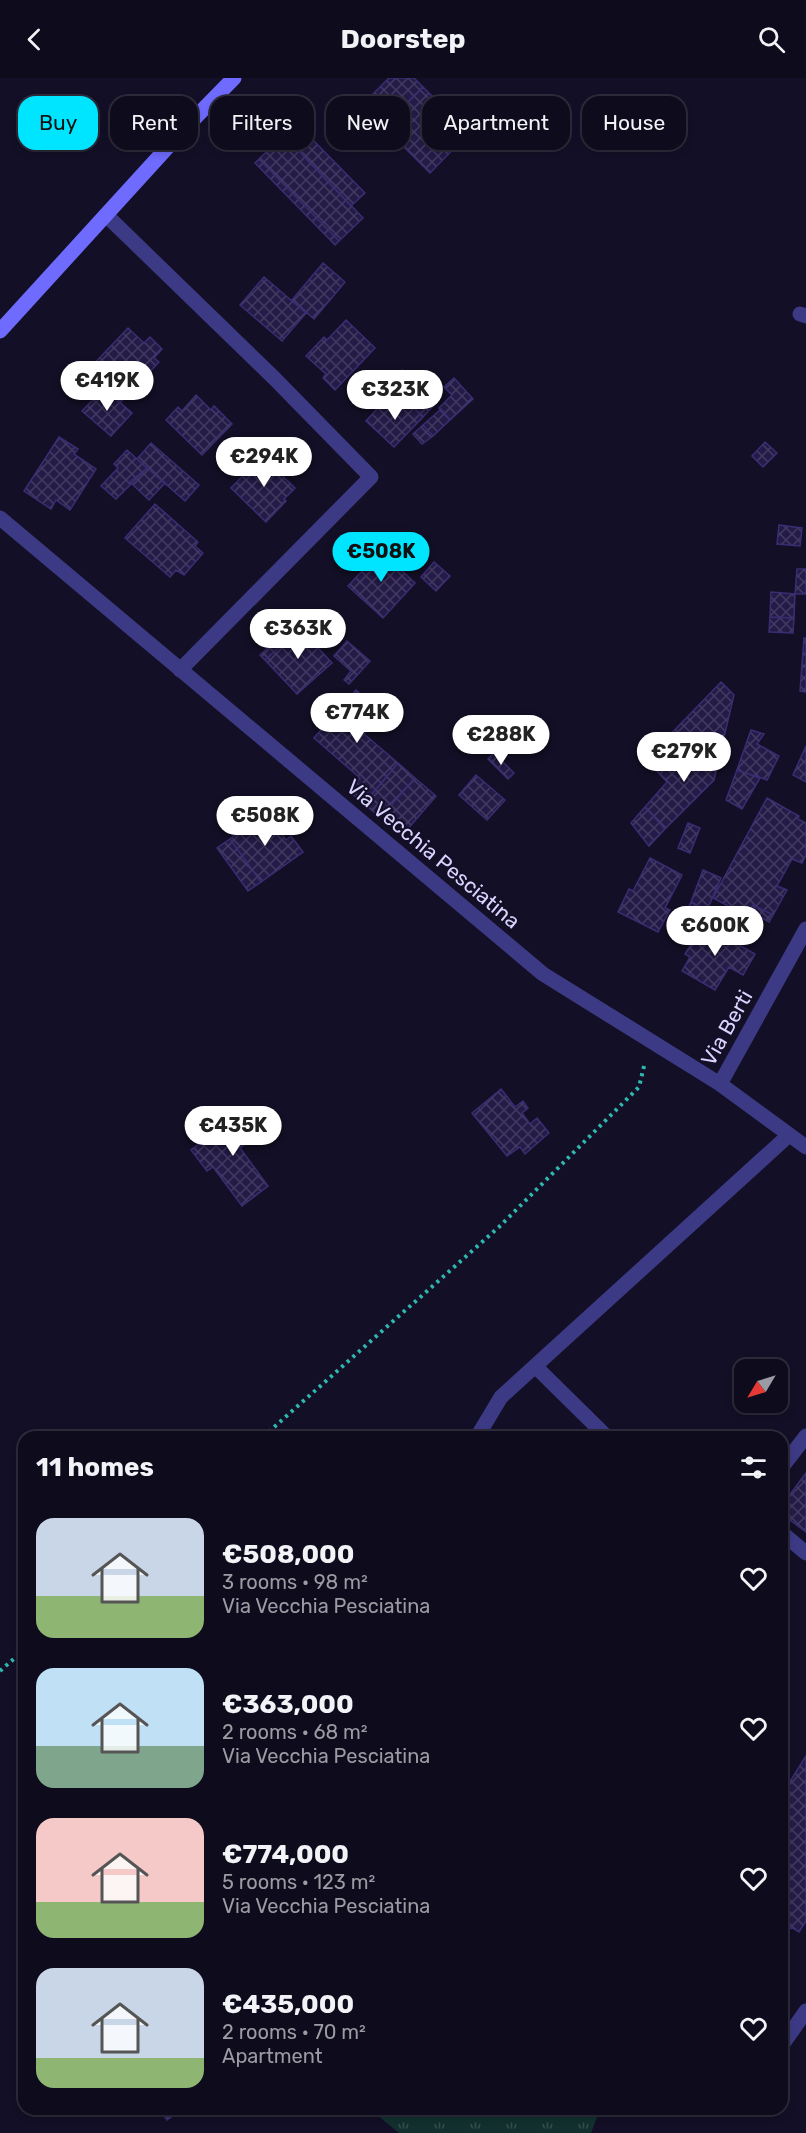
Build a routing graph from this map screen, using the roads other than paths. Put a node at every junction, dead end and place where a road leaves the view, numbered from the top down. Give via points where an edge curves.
1 (234, 78) edge
2 (106, 215) junction
3 (0, 331) edge
4 (0, 518) edge
5 (180, 670) junction
6 (806, 929) edge
7 (720, 1084) junction
8 (789, 1135) junction
9 (806, 1147) edge
10 (535, 1366) junction
11 (481, 1431) edge
12 (601, 1431) edge
13 (806, 1436) edge
14 (788, 1459) edge
15 (788, 1538) edge
16 (806, 1553) edge
17 (806, 2011) edge
18 (788, 2036) edge

1 - 2 street
2 - 3 street
2 - 5 street via 371,477
4 - 5 street, Via Vecchia Pesciatina
5 - 7 street, Via Vecchia Pesciatina via 543,974
6 - 7 street, Via Berti
7 - 8 street, Via Vecchia Pesciatina
8 - 9 street, Via Vecchia Pesciatina
8 - 10 street
10 - 11 street via 501,1397
10 - 12 street
13 - 14 street
15 - 16 street
17 - 18 street

